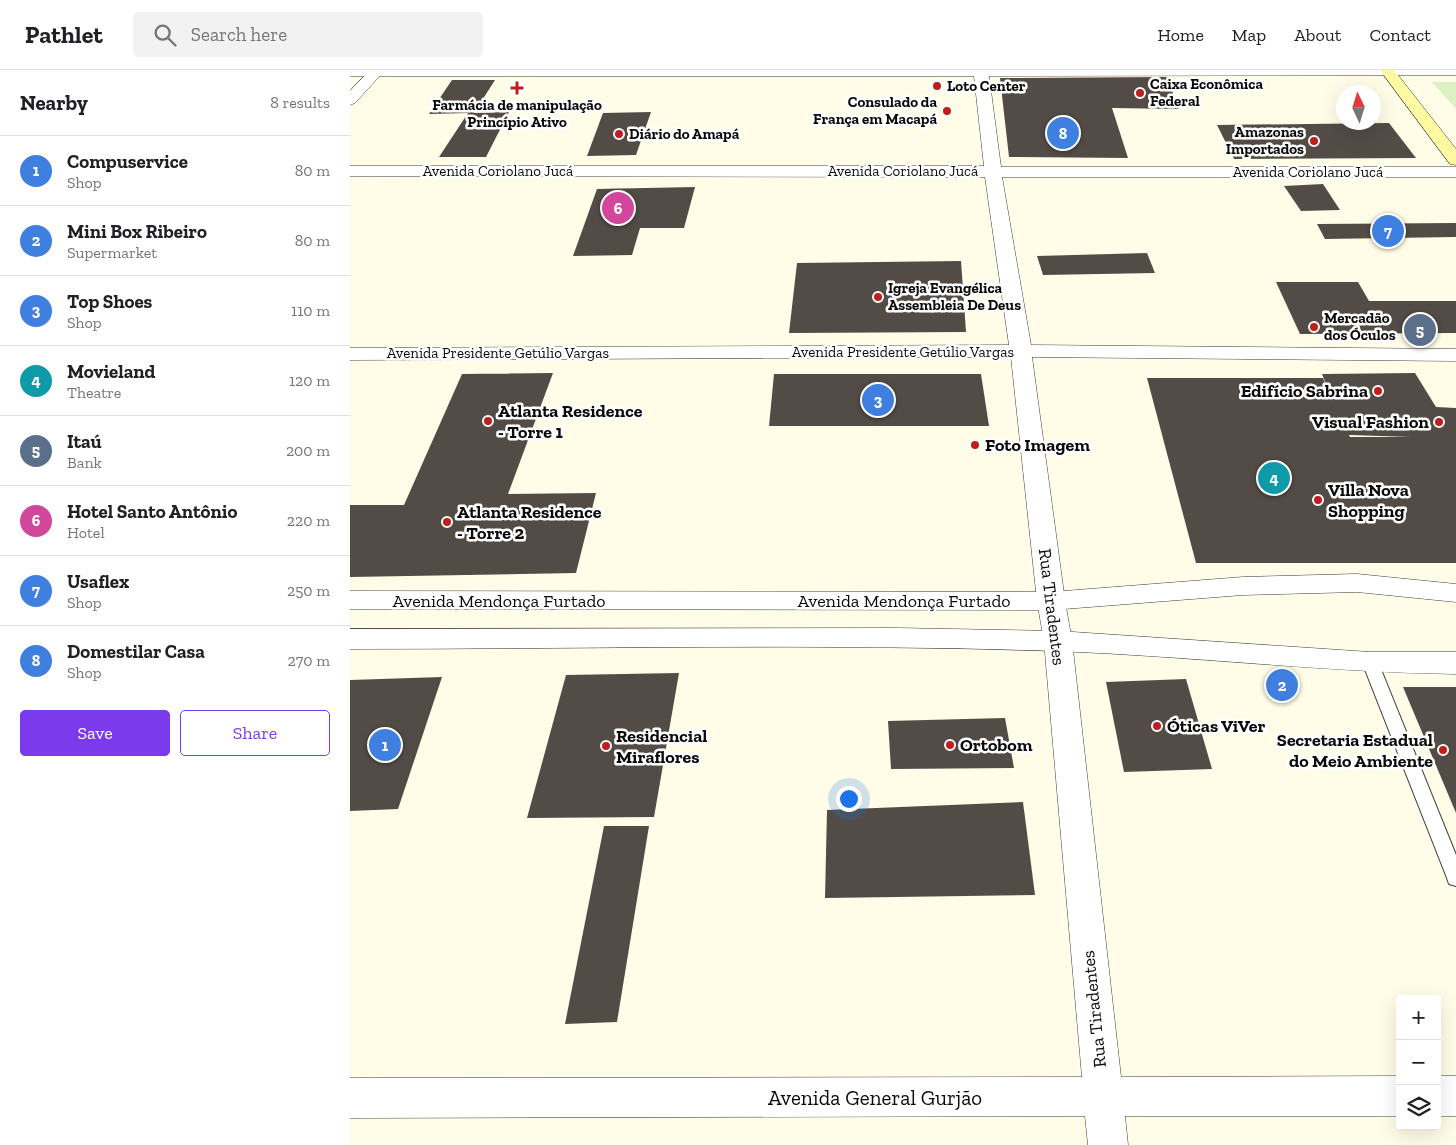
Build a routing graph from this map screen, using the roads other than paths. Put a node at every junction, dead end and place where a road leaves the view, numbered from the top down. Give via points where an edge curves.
1 (377, 71) edge
2 (540, 71) edge
3 (981, 71) edge
4 (1387, 71) edge
5 (1456, 71) edge
6 (350, 72) edge
7 (350, 100) edge
8 (1456, 160) edge
9 (350, 171) edge
10 (994, 171) junction
11 (1456, 172) edge
12 (1021, 351) junction
13 (350, 354) edge
14 (1456, 355) edge
15 (1456, 593) edge
16 (350, 600) edge
17 (501, 601) junction
18 (1051, 601) junction
19 (485, 638) junction
20 (350, 639) edge
21 (1058, 642) junction
22 (1370, 662) junction
23 (1456, 663) edge
24 (1456, 878) edge
25 (1396, 1096) edge
26 (1441, 1096) edge
27 (1456, 1096) edge
28 (350, 1098) edge
29 (1102, 1098) junction
30 (1108, 1145) edge

1 - 2 street
1 - 6 street
1 - 7 street
2 - 3 street
3 - 4 street
3 - 10 street, Rua Tiradentes
4 - 5 street
4 - 8 main road
9 - 10 street, Avenida Coriolano Jucá
10 - 11 street, Avenida Coriolano Jucá
10 - 12 street, Rua Tiradentes
12 - 13 street, Avenida Presidente Getúlio Vargas
12 - 14 street, Avenida Presidente Getúlio Vargas
12 - 18 street, Rua Tiradentes
15 - 18 street, Avenida Mendonça Furtado via 1357,583 1243,586
16 - 17 street, Avenida Mendonça Furtado
17 - 18 street, Avenida Mendonça Furtado
17 - 19 street
18 - 21 street, Rua Tiradentes
19 - 20 street, Avenida Mendonça Furtado
19 - 21 street, Avenida Mendonça Furtado via 896,638
21 - 22 street, Avenida Mendonça Furtado
21 - 29 street, Rua Tiradentes
22 - 23 street, Avenida Mendonça Furtado
22 - 24 lane
25 - 29 street, Avenida General Gurjão
26 - 27 street
28 - 29 street, Avenida General Gurjão
29 - 30 street, Rua Tiradentes

